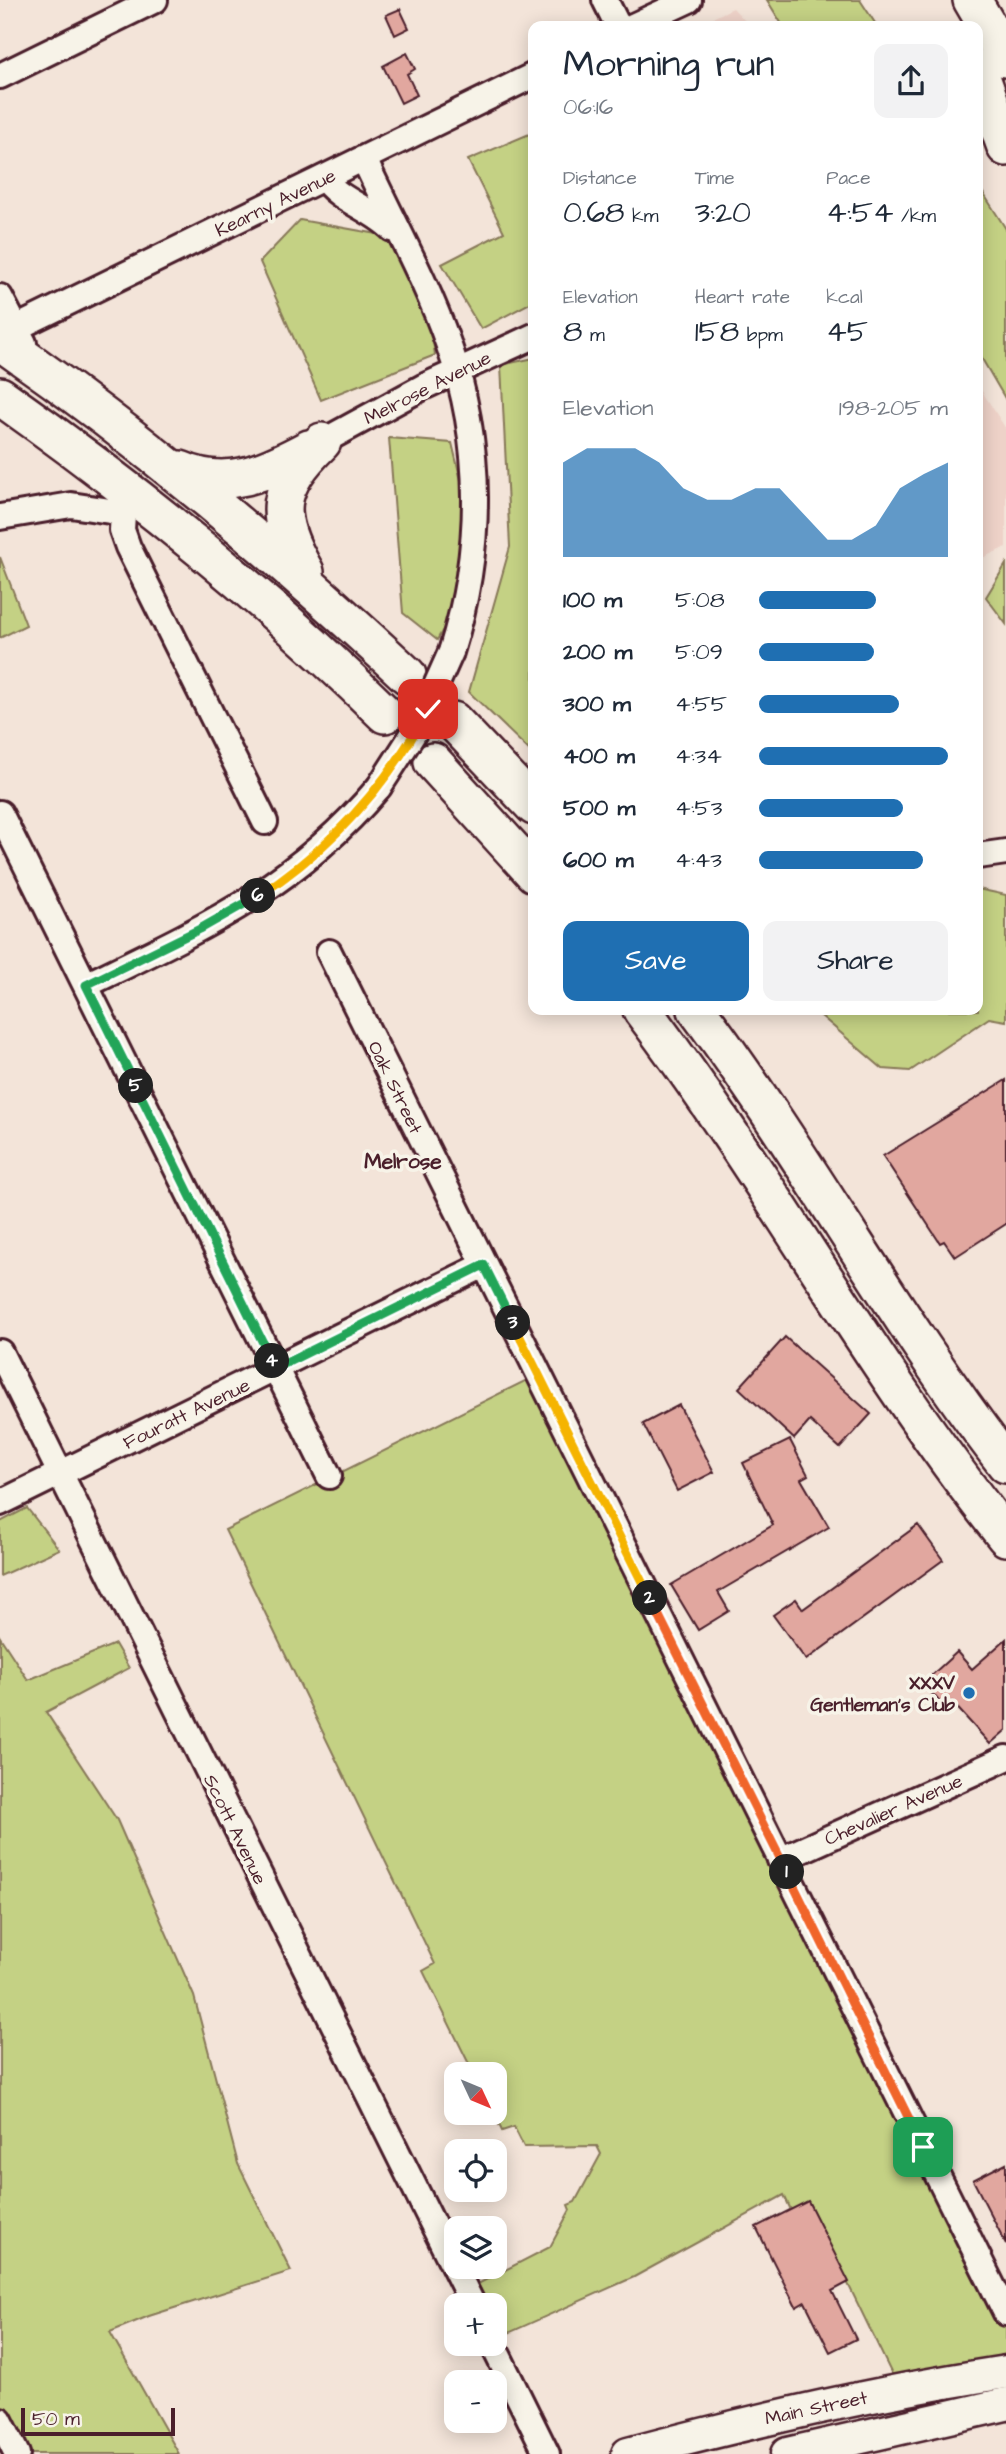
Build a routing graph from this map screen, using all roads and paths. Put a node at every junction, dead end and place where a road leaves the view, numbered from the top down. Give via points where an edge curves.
1 (155, 0) edge
2 (605, 0) edge
3 (689, 0) edge
4 (955, 0) edge
5 (972, 0) edge
6 (616, 21) edge
7 (644, 21) edge
8 (962, 21) edge
9 (1006, 58) edge
10 (0, 76) edge
11 (528, 78) edge
12 (983, 83) edge
13 (1006, 147) edge
14 (364, 159) junction
15 (324, 178) junction
16 (402, 241) junction
17 (0, 297) edge
18 (8, 335) edge
19 (528, 338) edge
20 (456, 370) junction
21 (0, 396) edge
22 (322, 442) junction
23 (165, 463) junction
24 (123, 513) junction
25 (0, 517) edge
26 (189, 537) junction
27 (316, 591) junction
28 (407, 675) dead end
29 (386, 714) dead end
30 (453, 721) dead end
31 (433, 762) dead end
32 (528, 800) edge
33 (0, 813) edge
34 (265, 822) dead end
35 (1006, 852) edge
36 (983, 855) edge
37 (528, 866) edge
38 (329, 953) dead end
39 (86, 985) junction
40 (646, 1015) edge
41 (700, 1015) edge
42 (484, 1265) junction
43 (0, 1352) edge
44 (276, 1368) junction
45 (1005, 1462) edge
46 (60, 1474) junction
47 (329, 1476) dead end
48 (0, 1503) edge
49 (1006, 1537) edge
50 (1006, 1758) edge
51 (780, 1860) junction
52 (467, 2293) edge
53 (1006, 2313) edge
54 (498, 2356) edge
55 (1006, 2372) edge
56 (1006, 2404) edge
57 (788, 2412) junction
58 (0, 2420) edge
59 (793, 2453) edge
60 (17, 2454) edge
61 (547, 2454) edge
62 (628, 2454) edge

1 - 10 street
2 - 6 street
3 - 7 street
4 - 8 highway
5 - 9 highway
11 - 14 street, Kearny Avenue
12 - 13 highway
14 - 15 street, Kearny Avenue
14 - 16 street
15 - 16 street via 335,192 375,213
15 - 18 street, Kearny Avenue
16 - 20 street via 431,301
17 - 18 street
18 - 23 highway via 36,366
19 - 20 street, Melrose Avenue
20 - 22 street, Melrose Avenue
20 - 39 street, bridge via 477,487 472,571 451,652 417,728 379,787 331,840 276,884 200,929
21 - 26 highway
22 - 23 highway via 236,480 211,480
22 - 27 highway via 291,477 281,506 289,543
23 - 27 highway
24 - 25 street via 71,505
24 - 26 highway
24 - 34 street via 128,547
26 - 29 highway via 286,619
27 - 28 highway
30 - 32 highway
31 - 37 highway
33 - 39 street
35 - 36 street
38 - 42 street, Oak Street
39 - 44 street
40 - 49 highway via 708,1102 901,1397
41 - 45 highway via 936,1371
42 - 44 street, Fouratt Avenue
42 - 51 street, Oak Street
43 - 46 street, Scott Avenue
44 - 46 street, Fouratt Avenue
44 - 47 street
46 - 48 street, Fouratt Avenue
46 - 52 street, Scott Avenue
50 - 51 street, Chevalier Avenue
51 - 53 street, Oak Street
54 - 61 street
55 - 57 main road, Main Street
56 - 59 main road, Main Street
57 - 59 main road
57 - 62 main road, Main Street
58 - 60 street

